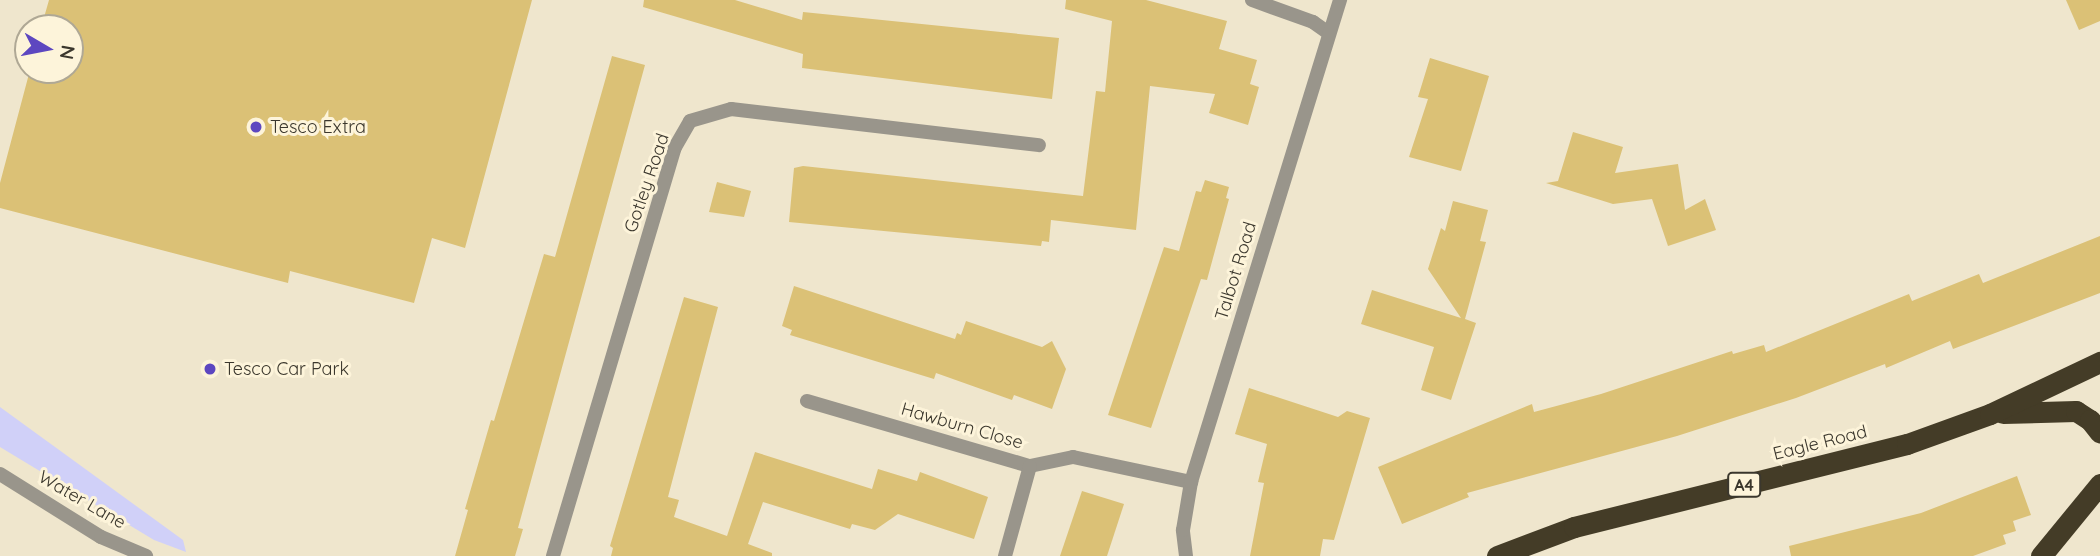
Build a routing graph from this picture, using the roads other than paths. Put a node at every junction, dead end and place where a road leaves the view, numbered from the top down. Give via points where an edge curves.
1 (1252, 0) edge
2 (1340, 0) edge
3 (1329, 33) junction
4 (1039, 145) dead end
5 (2100, 362) edge
6 (807, 401) dead end
7 (1990, 414) junction
8 (2100, 433) edge
9 (1030, 466) junction
10 (0, 474) edge
11 (1191, 482) junction
12 (2100, 484) edge
13 (146, 556) edge
14 (553, 556) edge
15 (1004, 556) edge
16 (1186, 556) edge
17 (1497, 556) edge
18 (2041, 556) edge

1 - 3 street via 1313,22
2 - 3 street, Talbot Road
3 - 11 street, Talbot Road
4 - 14 street, Gotley Road via 731,108 690,121 674,149
5 - 7 highway, Eagle Road / A4
6 - 9 street, Hawburn Close
7 - 8 highway, Eagle Road / A4 via 2076,411 2090,419
7 - 17 highway, Eagle Road / A4 via 1875,453 1574,527
9 - 11 street, Hawburn Close via 1073,457
9 - 15 street
10 - 13 street, Water Lane via 101,537
11 - 16 street, Talbot Road via 1183,530
12 - 18 highway

